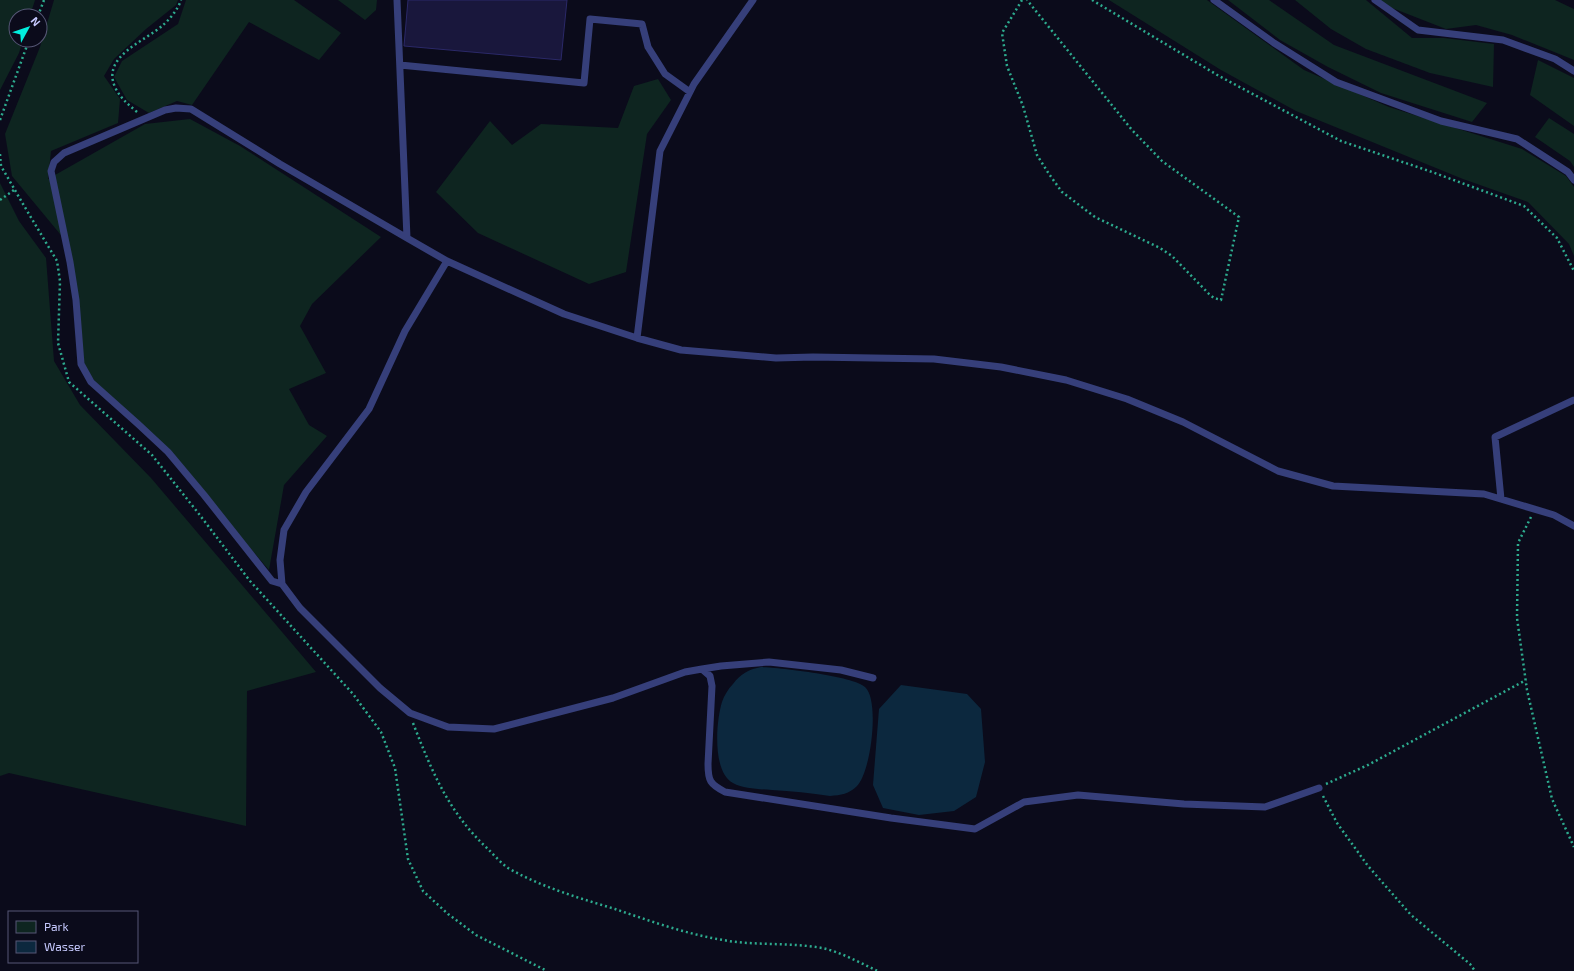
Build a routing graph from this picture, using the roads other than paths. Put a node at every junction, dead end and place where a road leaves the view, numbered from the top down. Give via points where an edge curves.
1 (397, 0) edge
2 (753, 0) edge
3 (1214, 0) edge
4 (1375, 0) edge
5 (400, 64) junction
6 (1574, 71) edge
7 (690, 92) junction
8 (1574, 180) edge
9 (407, 238) junction
10 (447, 261) junction
11 (637, 338) junction
12 (1574, 400) edge
13 (1501, 499) junction
14 (1574, 526) edge
15 (282, 584) junction
16 (702, 669) junction
17 (873, 678) dead end
18 (1319, 788) road end

1 - 5 lane
2 - 7 lane
3 - 8 lane via 1274,43 1336,82 1442,121 1517,139 1568,172
4 - 6 lane via 1418,30 1503,40 1555,59
5 - 7 lane via 584,83 590,19 627,22 642,24 648,47 665,74
5 - 9 lane
7 - 11 lane via 660,151
9 - 10 lane
9 - 15 lane via 191,109 165,110 64,153 54,162 51,170 76,300 81,364 91,382 168,452 272,581
10 - 11 lane via 564,314
10 - 15 lane via 405,331 369,409 306,492 284,530 280,560
11 - 13 lane via 681,350 776,358 934,359 1001,367 1066,380 1127,399 1183,422 1278,471 1333,486 1484,494
12 - 13 lane via 1494,437
13 - 14 lane via 1554,515
15 - 16 lane via 300,608 380,688 410,714 448,727 494,729 613,698 685,672
16 - 17 lane via 769,662 841,670
16 - 18 lane via 710,676 712,686 708,775 714,786 725,792 891,818 976,828 1024,802 1078,795 1184,804 1265,807

